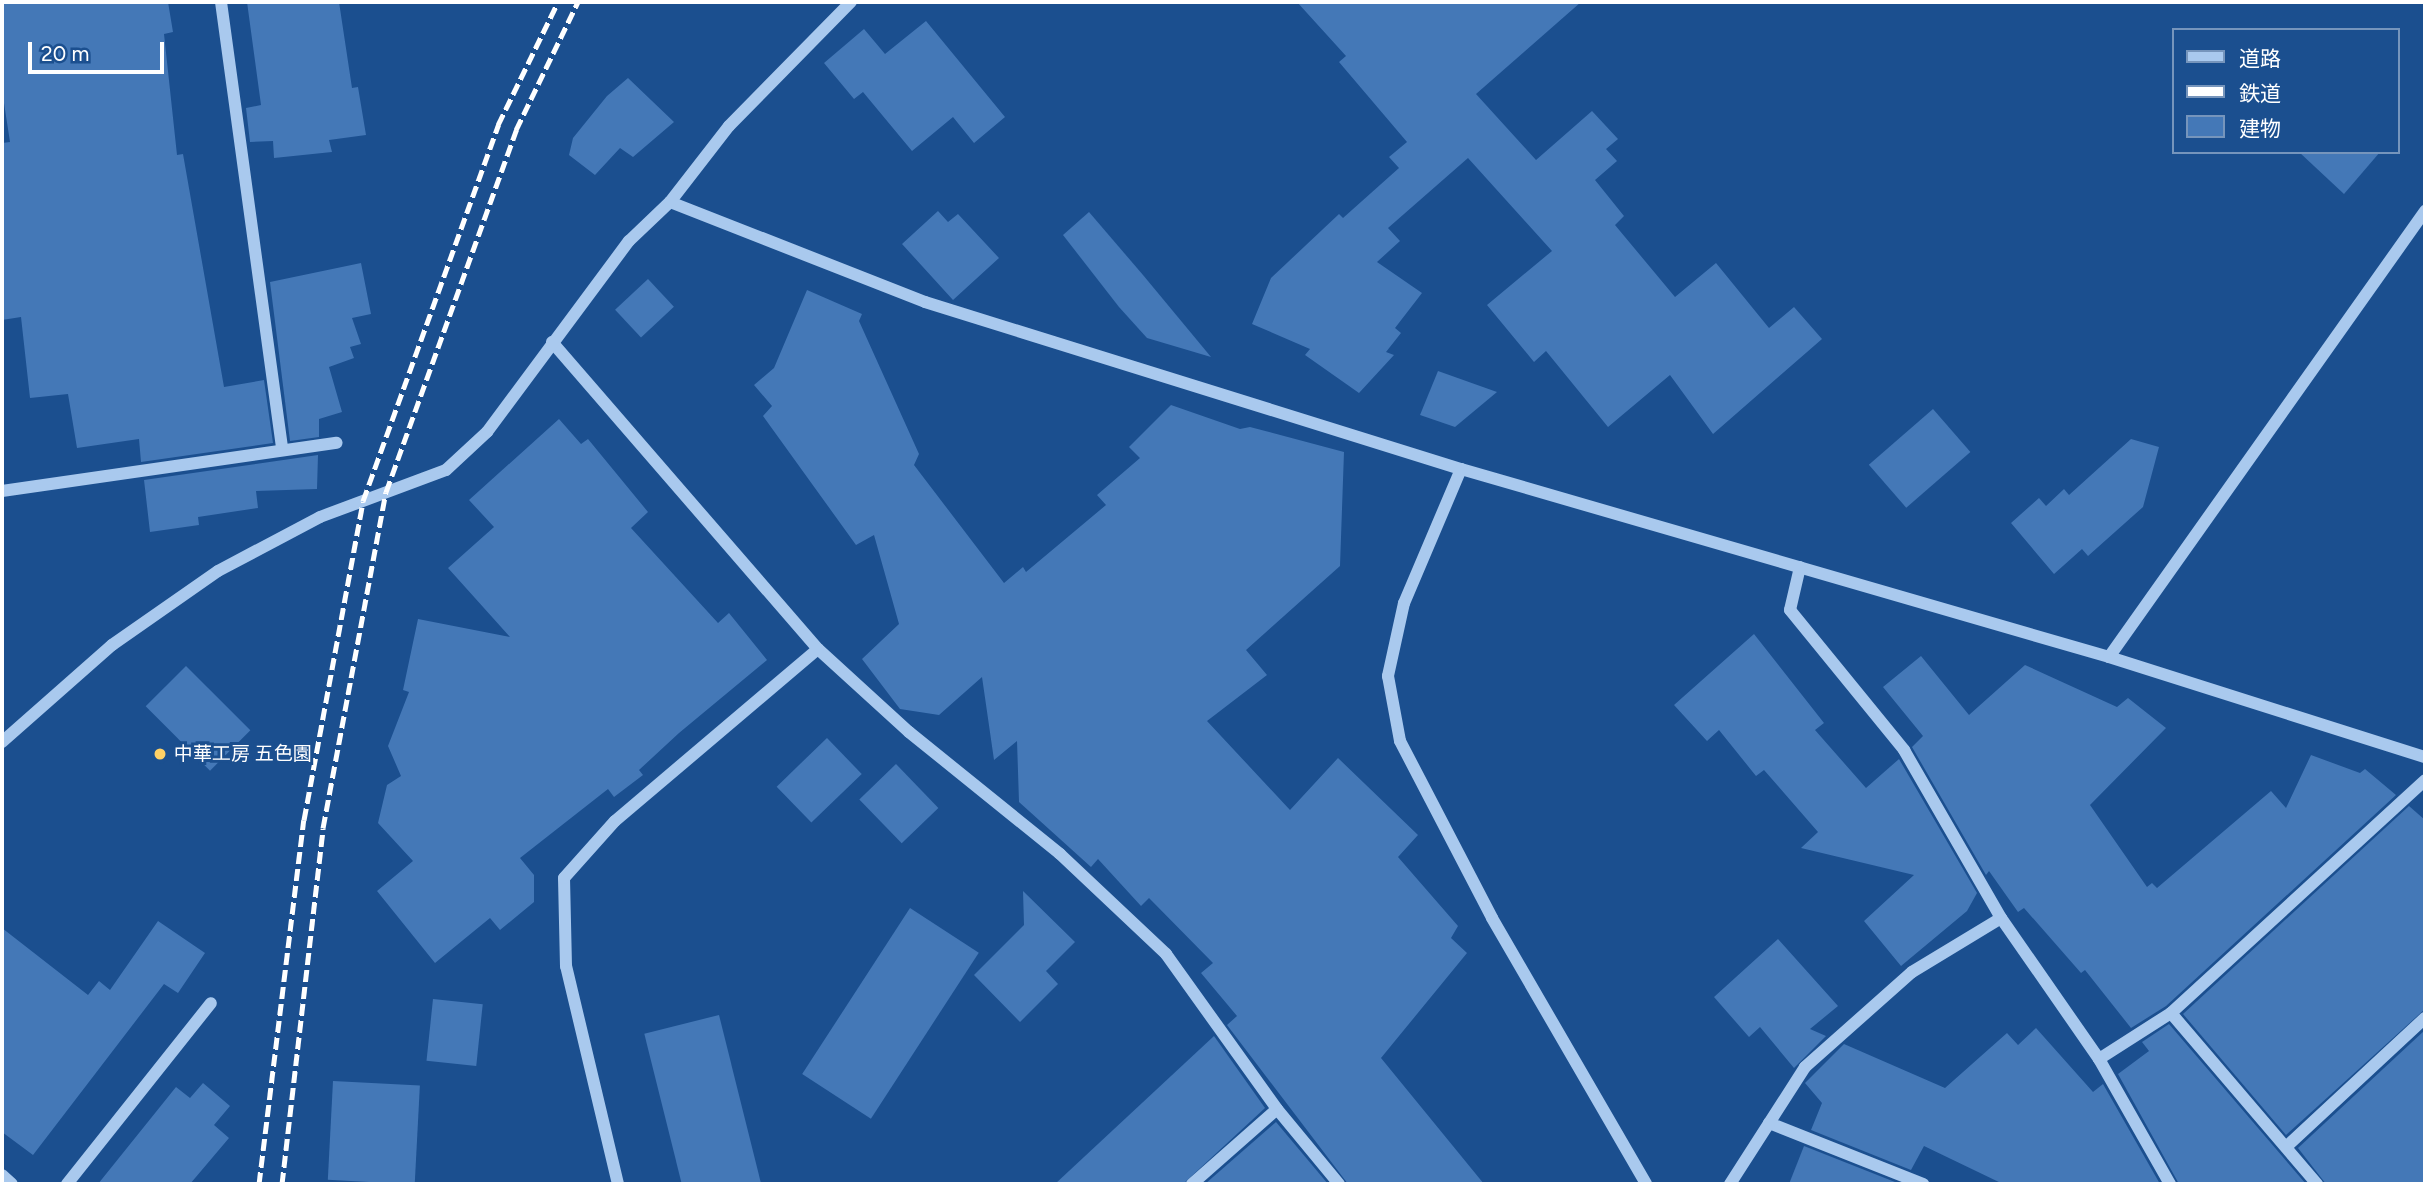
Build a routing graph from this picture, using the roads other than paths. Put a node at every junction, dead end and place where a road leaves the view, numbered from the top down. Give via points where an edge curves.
1 (221, 2) edge
2 (851, 2) edge
3 (670, 202) junction
4 (2425, 211) edge
5 (552, 342) junction
6 (337, 443) dead end
7 (282, 448) junction
8 (1461, 469) junction
9 (2, 491) edge
10 (1800, 567) junction
11 (818, 649) junction
12 (2109, 657) junction
13 (2, 742) edge
14 (2425, 757) edge
15 (2425, 780) edge
16 (2001, 918) junction
17 (211, 1003) dead end
18 (2171, 1013) junction
19 (2425, 1018) edge
20 (2099, 1059) junction
21 (1277, 1109) junction
22 (1769, 1123) junction
23 (2286, 1147) junction
24 (2, 1175) edge
25 (12, 1184) edge
26 (67, 1184) edge
27 (618, 1184) edge
28 (1192, 1184) edge
29 (1339, 1184) edge
30 (1646, 1184) edge
31 (1730, 1184) edge
32 (1923, 1184) edge
33 (2170, 1184) edge
34 (2317, 1184) edge

1 - 7 street
2 - 3 street via 729,126
3 - 5 street via 628,241
3 - 8 street via 925,302
4 - 12 street
5 - 11 street
5 - 13 street via 487,432 446,470 320,517 218,571 111,645
6 - 7 street
7 - 9 street
8 - 10 street
8 - 30 street via 1404,603 1388,676 1400,741 1492,918
10 - 12 street
10 - 16 street via 1790,610 1904,750
11 - 21 street via 909,732 1060,854 1166,954
11 - 27 street via 615,821 564,878 566,966
12 - 14 street
15 - 18 street
16 - 20 street
16 - 22 street via 1912,972 1805,1067
17 - 26 street
18 - 20 street
18 - 23 street
19 - 23 street
20 - 33 street
21 - 28 street
21 - 29 street
22 - 31 street
22 - 32 street
23 - 34 street
24 - 25 street

